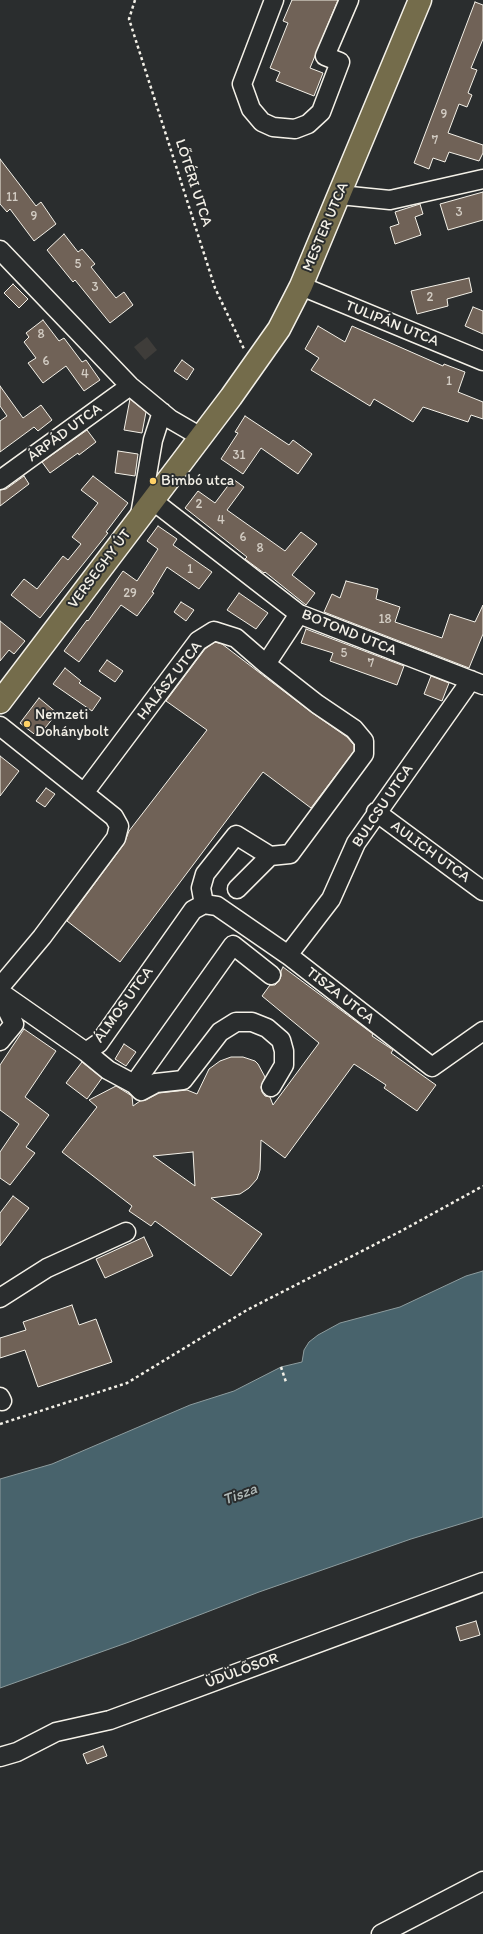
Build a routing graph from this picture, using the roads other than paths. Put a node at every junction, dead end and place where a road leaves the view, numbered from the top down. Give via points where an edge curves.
1 (274, 0) edge
2 (349, 0) edge
3 (420, 0) edge
4 (483, 179) edge
5 (340, 195) junction
6 (0, 250) edge
7 (301, 286) junction
8 (483, 361) edge
9 (130, 386) junction
10 (162, 412) junction
11 (201, 436) junction
12 (0, 480) edge
13 (146, 509) junction
14 (299, 614) junction
15 (266, 664) junction
16 (477, 682) edge
17 (0, 702) edge
18 (0, 726) edge
19 (84, 793) junction
20 (376, 812) junction
21 (270, 856) junction
22 (237, 889) dead end
23 (483, 891) edge
24 (199, 907) junction
25 (288, 955) junction
26 (272, 975) dead end
27 (0, 987) edge
28 (0, 992) edge
29 (0, 996) edge
30 (483, 1031) edge
31 (0, 1041) edge
32 (86, 1052) junction
33 (134, 1084) junction
34 (271, 1087) dead end
35 (126, 1232) dead end
36 (0, 1298) edge
37 (483, 1582) edge
38 (0, 1757) edge
39 (483, 1881) edge
40 (381, 1934) edge

1 - 2 street via 242,84 251,109 262,122 273,127 295,129 308,124 321,112 340,62 325,56
3 - 5 main road, MESTER UTCA
4 - 5 street via 390,200
5 - 7 main road, MESTER UTCA
6 - 9 street
7 - 8 street, TULIPÁN UTCA
7 - 11 main road, MESTER UTCA via 279,329
9 - 10 street
9 - 12 street, ÁRPÁD UTCA
10 - 11 street
10 - 13 street via 153,440
11 - 13 main road, VERSEGHY ÚT
13 - 14 street, BOTOND UTCA
13 - 17 main road, VERSEGHY ÚT
14 - 15 street
14 - 16 street, BOTOND UTCA
15 - 19 street, HALÁSZ UTCA via 236,638 214,631 198,641
15 - 21 street, HALÁSZ UTCA via 354,729 364,741 364,754 290,854
16 - 20 street, BULCSU UTCA
18 - 19 street
19 - 27 street via 114,817 119,826 116,838 42,937
20 - 23 street, AULICH UTCA
20 - 25 street, BULCSU UTCA via 356,843 331,899
21 - 22 street
21 - 24 street via 236,835 205,874
24 - 25 street, TISZA UTCA via 217,906
24 - 32 street, ÁLMOS UTCA via 99,1043
25 - 30 street, TISZA UTCA via 432,1067
26 - 33 street via 233,945
28 - 32 street, ÁLMOS UTCA
29 - 31 street via 14,1024
32 - 33 street via 108,1070
33 - 34 street via 141,1091 156,1083 183,1080 220,1032 236,1022 252,1022 267,1028 281,1040 284,1065
35 - 36 street via 47,1268
37 - 38 street, ÜDÜLŐSOR via 110,1720 56,1732 17,1752
39 - 40 street

